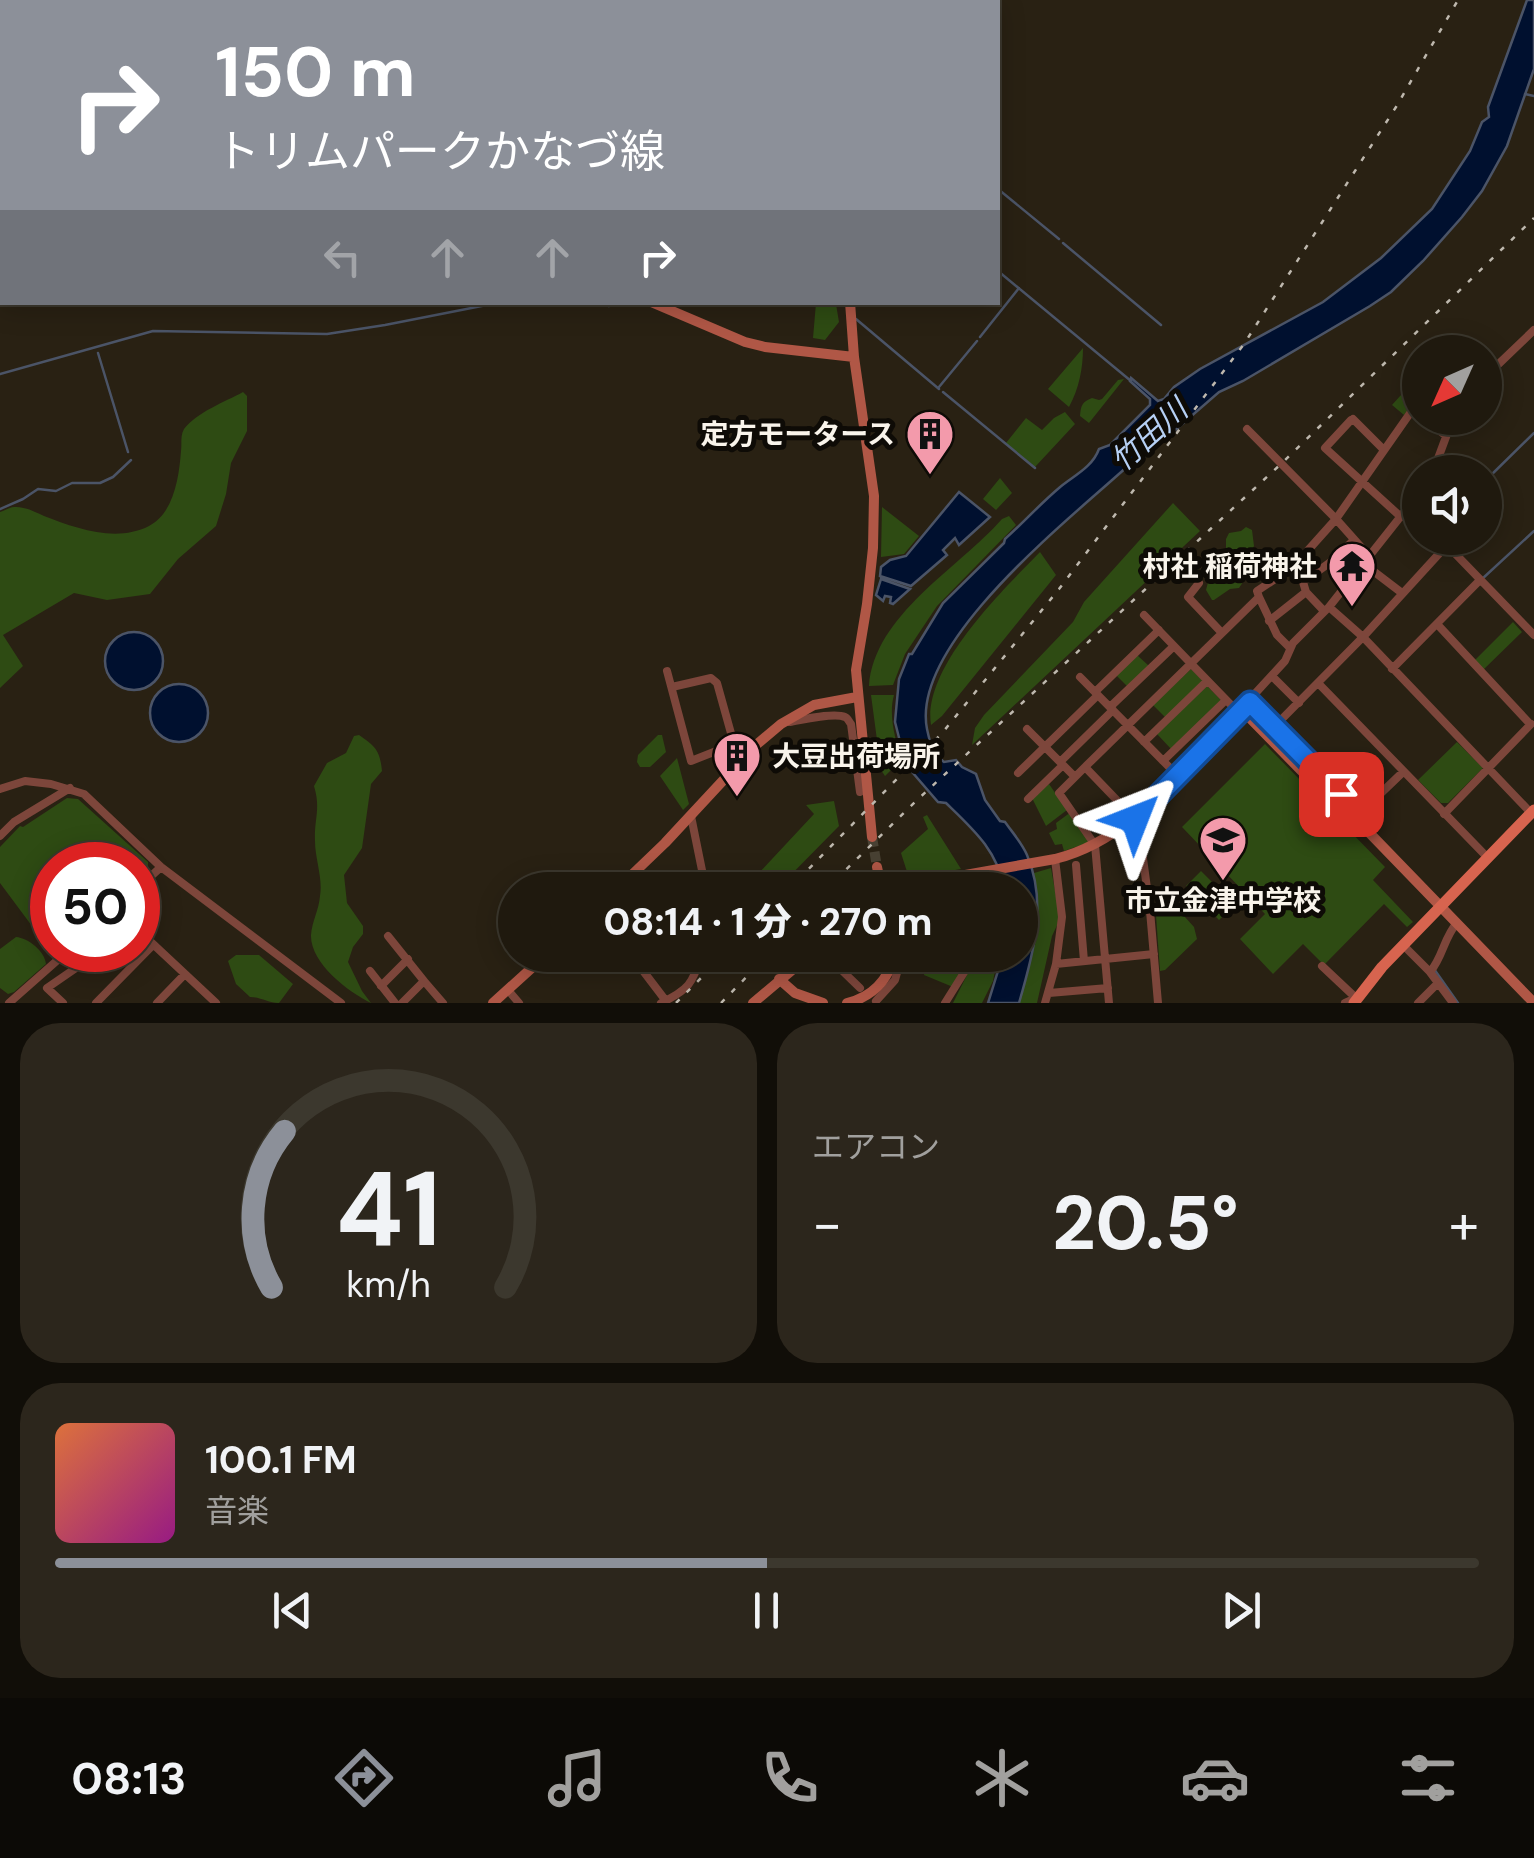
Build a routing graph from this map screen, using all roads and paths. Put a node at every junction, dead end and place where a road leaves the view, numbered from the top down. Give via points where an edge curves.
1 (658, 305) edge
2 (850, 305) edge
3 (1534, 330) edge
4 (854, 356) junction
5 (1502, 361) edge
6 (1402, 424) edge
7 (1247, 429) dead end
8 (1446, 436) edge
9 (1384, 449) junction
10 (1439, 455) edge
11 (1361, 480) junction
12 (1402, 515) edge
13 (1400, 517) junction
14 (1336, 519) junction
15 (1354, 540) junction
16 (1438, 555) edge
17 (1456, 555) edge
18 (1366, 560) junction
19 (1293, 567) junction
20 (1480, 580) junction
21 (1303, 582) junction
22 (1199, 583) dead end
23 (1306, 592) junction
24 (1402, 593) junction
25 (1259, 597) junction
26 (1326, 608) junction
27 (1144, 615) dead end
28 (1268, 621) junction
29 (1436, 624) junction
30 (1158, 630) junction
31 (1222, 632) junction
32 (1534, 635) edge
33 (1362, 637) junction
34 (1174, 646) junction
35 (1290, 648) junction
36 (1190, 663) junction
37 (1392, 669) junction
38 (667, 671) dead end
39 (1272, 676) junction
40 (1080, 677) dead end
41 (1208, 680) junction
42 (1318, 683) junction
43 (672, 687) junction
44 (1096, 694) junction
45 (857, 696) junction
46 (1226, 700) junction
47 (1299, 702) junction
48 (1246, 706) junction
49 (1111, 708) junction
50 (1532, 722) edge
51 (781, 724) junction
52 (1128, 725) junction
53 (1276, 726) junction
54 (1027, 729) dead end
55 (1144, 742) junction
56 (734, 744) junction
57 (1045, 747) junction
58 (744, 758) junction
59 (1163, 762) junction
60 (1062, 763) junction
61 (1085, 767) junction
62 (1488, 769) junction
63 (1404, 772) junction
64 (1018, 773) dead end
65 (1178, 776) junction
66 (1075, 777) junction
67 (1048, 780) junction
68 (70, 788) junction
69 (0, 789) edge
70 (860, 792) dead end
71 (1059, 793) junction
72 (1028, 799) dead end
73 (1533, 811) edge
74 (1444, 814) junction
75 (690, 816) junction
76 (1355, 818) junction
77 (1135, 819) junction
78 (0, 836) edge
79 (872, 838) tunnel mouth
80 (1095, 845) junction
81 (1488, 858) junction
82 (1052, 860) junction
83 (1076, 864) dead end
84 (161, 866) joint
85 (878, 866) tunnel mouth
86 (634, 872) edge
87 (702, 872) edge
88 (879, 872) edge
89 (986, 872) edge
90 (1441, 907) junction
91 (1458, 923) junction
92 (388, 936) dead end
93 (1404, 945) junction
94 (160, 951) edge
95 (1154, 954) junction
96 (408, 959) junction
97 (1106, 960) junction
98 (1084, 961) junction
99 (1056, 964) junction
100 (1322, 966) dead end
101 (370, 971) dead end
102 (44, 972) edge
103 (70, 972) edge
104 (127, 972) edge
105 (528, 972) edge
106 (643, 972) edge
107 (696, 972) edge
108 (789, 972) edge
109 (890, 972) edge
110 (897, 972) edge
111 (964, 972) edge
112 (1430, 972) junction
113 (185, 974) junction
114 (845, 974) edge
115 (779, 980) junction
116 (424, 981) junction
117 (1438, 983) junction
118 (382, 986) junction
119 (860, 988) dead end
120 (1108, 988) junction
121 (508, 990) junction
122 (1049, 993) junction
123 (1352, 1001) edge
124 (663, 1002) edge
125 (874, 1002) edge
126 (9, 1003) edge
127 (63, 1003) edge
128 (96, 1003) edge
129 (158, 1003) edge
130 (216, 1003) edge
131 (341, 1003) edge
132 (398, 1003) edge
133 (444, 1003) edge
134 (493, 1003) edge
135 (519, 1003) edge
136 (753, 1003) edge
137 (822, 1003) edge
138 (846, 1003) edge
139 (945, 1003) edge
140 (1046, 1003) edge
141 (1109, 1003) edge
142 (1158, 1003) edge
143 (1418, 1003) edge
144 (1453, 1003) edge
145 (1534, 1003) edge

1 - 4 main road via 765,348
2 - 4 main road
3 - 5 street
4 - 45 main road via 874,508
6 - 9 street
7 - 14 street
8 - 10 street
9 - 11 street
9 - 11 street via 1352,419 1325,448
11 - 13 street
11 - 14 street
12 - 13 street
13 - 18 street
14 - 15 street
14 - 19 street
15 - 18 street
15 - 21 street
16 - 24 street
17 - 20 street
18 - 24 street
18 - 26 street
19 - 21 street
19 - 25 street via 1258,591
20 - 29 street
20 - 32 street
21 - 23 street
22 - 31 street via 1188,597
23 - 26 street
23 - 28 street
24 - 33 street
25 - 28 street
25 - 31 street
26 - 33 street
26 - 35 street
27 - 30 street
28 - 35 street
29 - 37 street
29 - 50 street
30 - 34 street
30 - 44 street
31 - 36 street
33 - 37 street
33 - 42 street
34 - 36 street
34 - 49 street
35 - 39 street
36 - 41 street
36 - 52 street
37 - 62 street
38 - 43 street
39 - 47 street
39 - 48 street
40 - 44 street
41 - 46 street
41 - 55 street
42 - 47 street
42 - 63 street
43 - 56 street via 717,682
43 - 56 street via 691,761
44 - 49 street
44 - 57 street
45 - 51 main road via 814,705
45 - 79 main road
46 - 48 street via 1235,708
46 - 59 street
47 - 53 street
48 - 53 main road
48 - 65 main road
48 - 76 main road via 1332,803
49 - 52 street
49 - 60 street
50 - 62 street
51 - 58 main road
51 - 70 street via 848,719
52 - 55 street
52 - 61 street
53 - 76 main road via 1341,794
54 - 57 street
55 - 59 street
56 - 58 street
57 - 60 street
57 - 64 street
58 - 75 main road
59 - 65 street
60 - 66 street
60 - 67 street
61 - 66 street
61 - 77 street
62 - 73 street
62 - 74 street
63 - 74 street
63 - 76 street
65 - 77 main road
66 - 71 street
67 - 71 street
67 - 72 street
68 - 69 street via 25,781
68 - 78 street
68 - 84 street
71 - 80 street
73 - 81 main road
74 - 81 street
75 - 86 main road
75 - 87 street
76 - 90 main road
77 - 80 main road
77 - 95 street
80 - 82 main road
80 - 97 street
81 - 90 main road
82 - 89 main road
82 - 99 street via 1062,917
83 - 98 street
84 - 131 street
85 - 88 main road
90 - 91 main road
90 - 93 main road
91 - 112 street
91 - 145 main road
92 - 96 street
93 - 112 street
93 - 123 main road
94 - 113 street
95 - 97 street
95 - 142 street
96 - 116 street
96 - 118 street
97 - 98 street
97 - 120 street
98 - 99 street
99 - 122 street
100 - 123 street
101 - 118 street
102 - 126 street
103 - 127 street via 47,988
104 - 128 street
105 - 121 main road
106 - 124 street
107 - 124 street via 688,988
108 - 115 main road
109 - 138 main road via 862,998
110 - 125 street
111 - 139 street
112 - 117 street
113 - 129 street
113 - 130 street
114 - 119 street
115 - 136 main road
115 - 137 main road
116 - 132 street
116 - 133 street
117 - 143 street
117 - 144 street
118 - 132 street
120 - 122 street
120 - 141 street
121 - 134 main road
121 - 135 street
122 - 140 street

